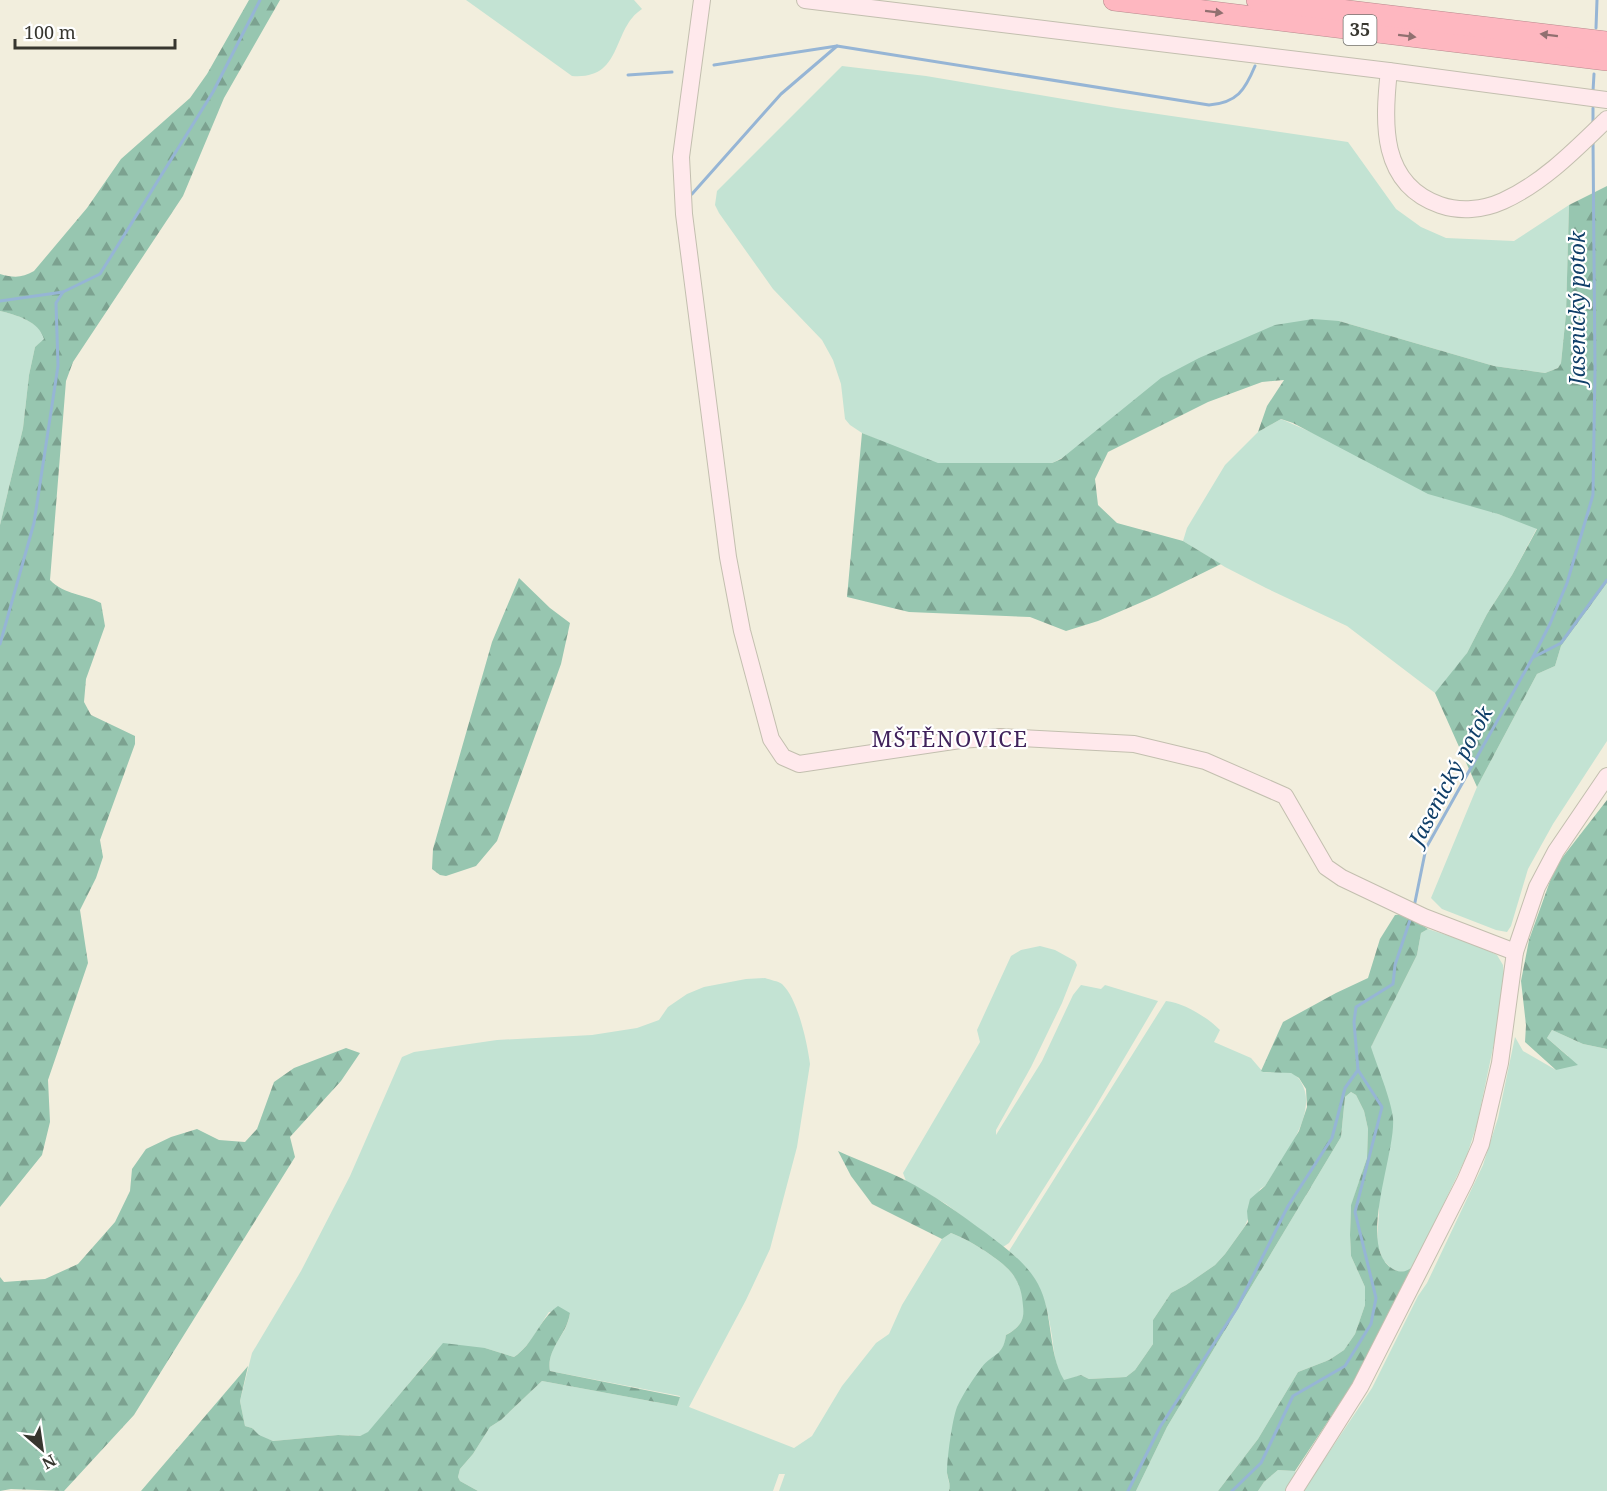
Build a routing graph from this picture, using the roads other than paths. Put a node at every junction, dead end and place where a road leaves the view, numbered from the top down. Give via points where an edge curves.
1 (702, 0) edge
2 (805, 0) edge
3 (1114, 0) edge
4 (1257, 0) edge
5 (1607, 42) edge
6 (1607, 60) edge
7 (1389, 71) junction
8 (1607, 100) edge
9 (1607, 119) edge
10 (1607, 776) edge
11 (1515, 952) junction
12 (1294, 1491) edge

1 - 11 street via 681,157 684,214 741,631 771,740 783,757 799,764 999,737 1134,744 1205,761 1285,796 1326,867 1342,878 1424,917
2 - 7 street
3 -> 6 highway, 35
5 -> 4 highway, 35
7 - 8 street
7 - 9 street via 1386,117 1391,156 1403,178 1419,194 1446,207 1475,209 1502,201 1540,178
10 - 11 street via 1556,850 1537,888
11 - 12 street via 1500,1063 1481,1144 1360,1387

